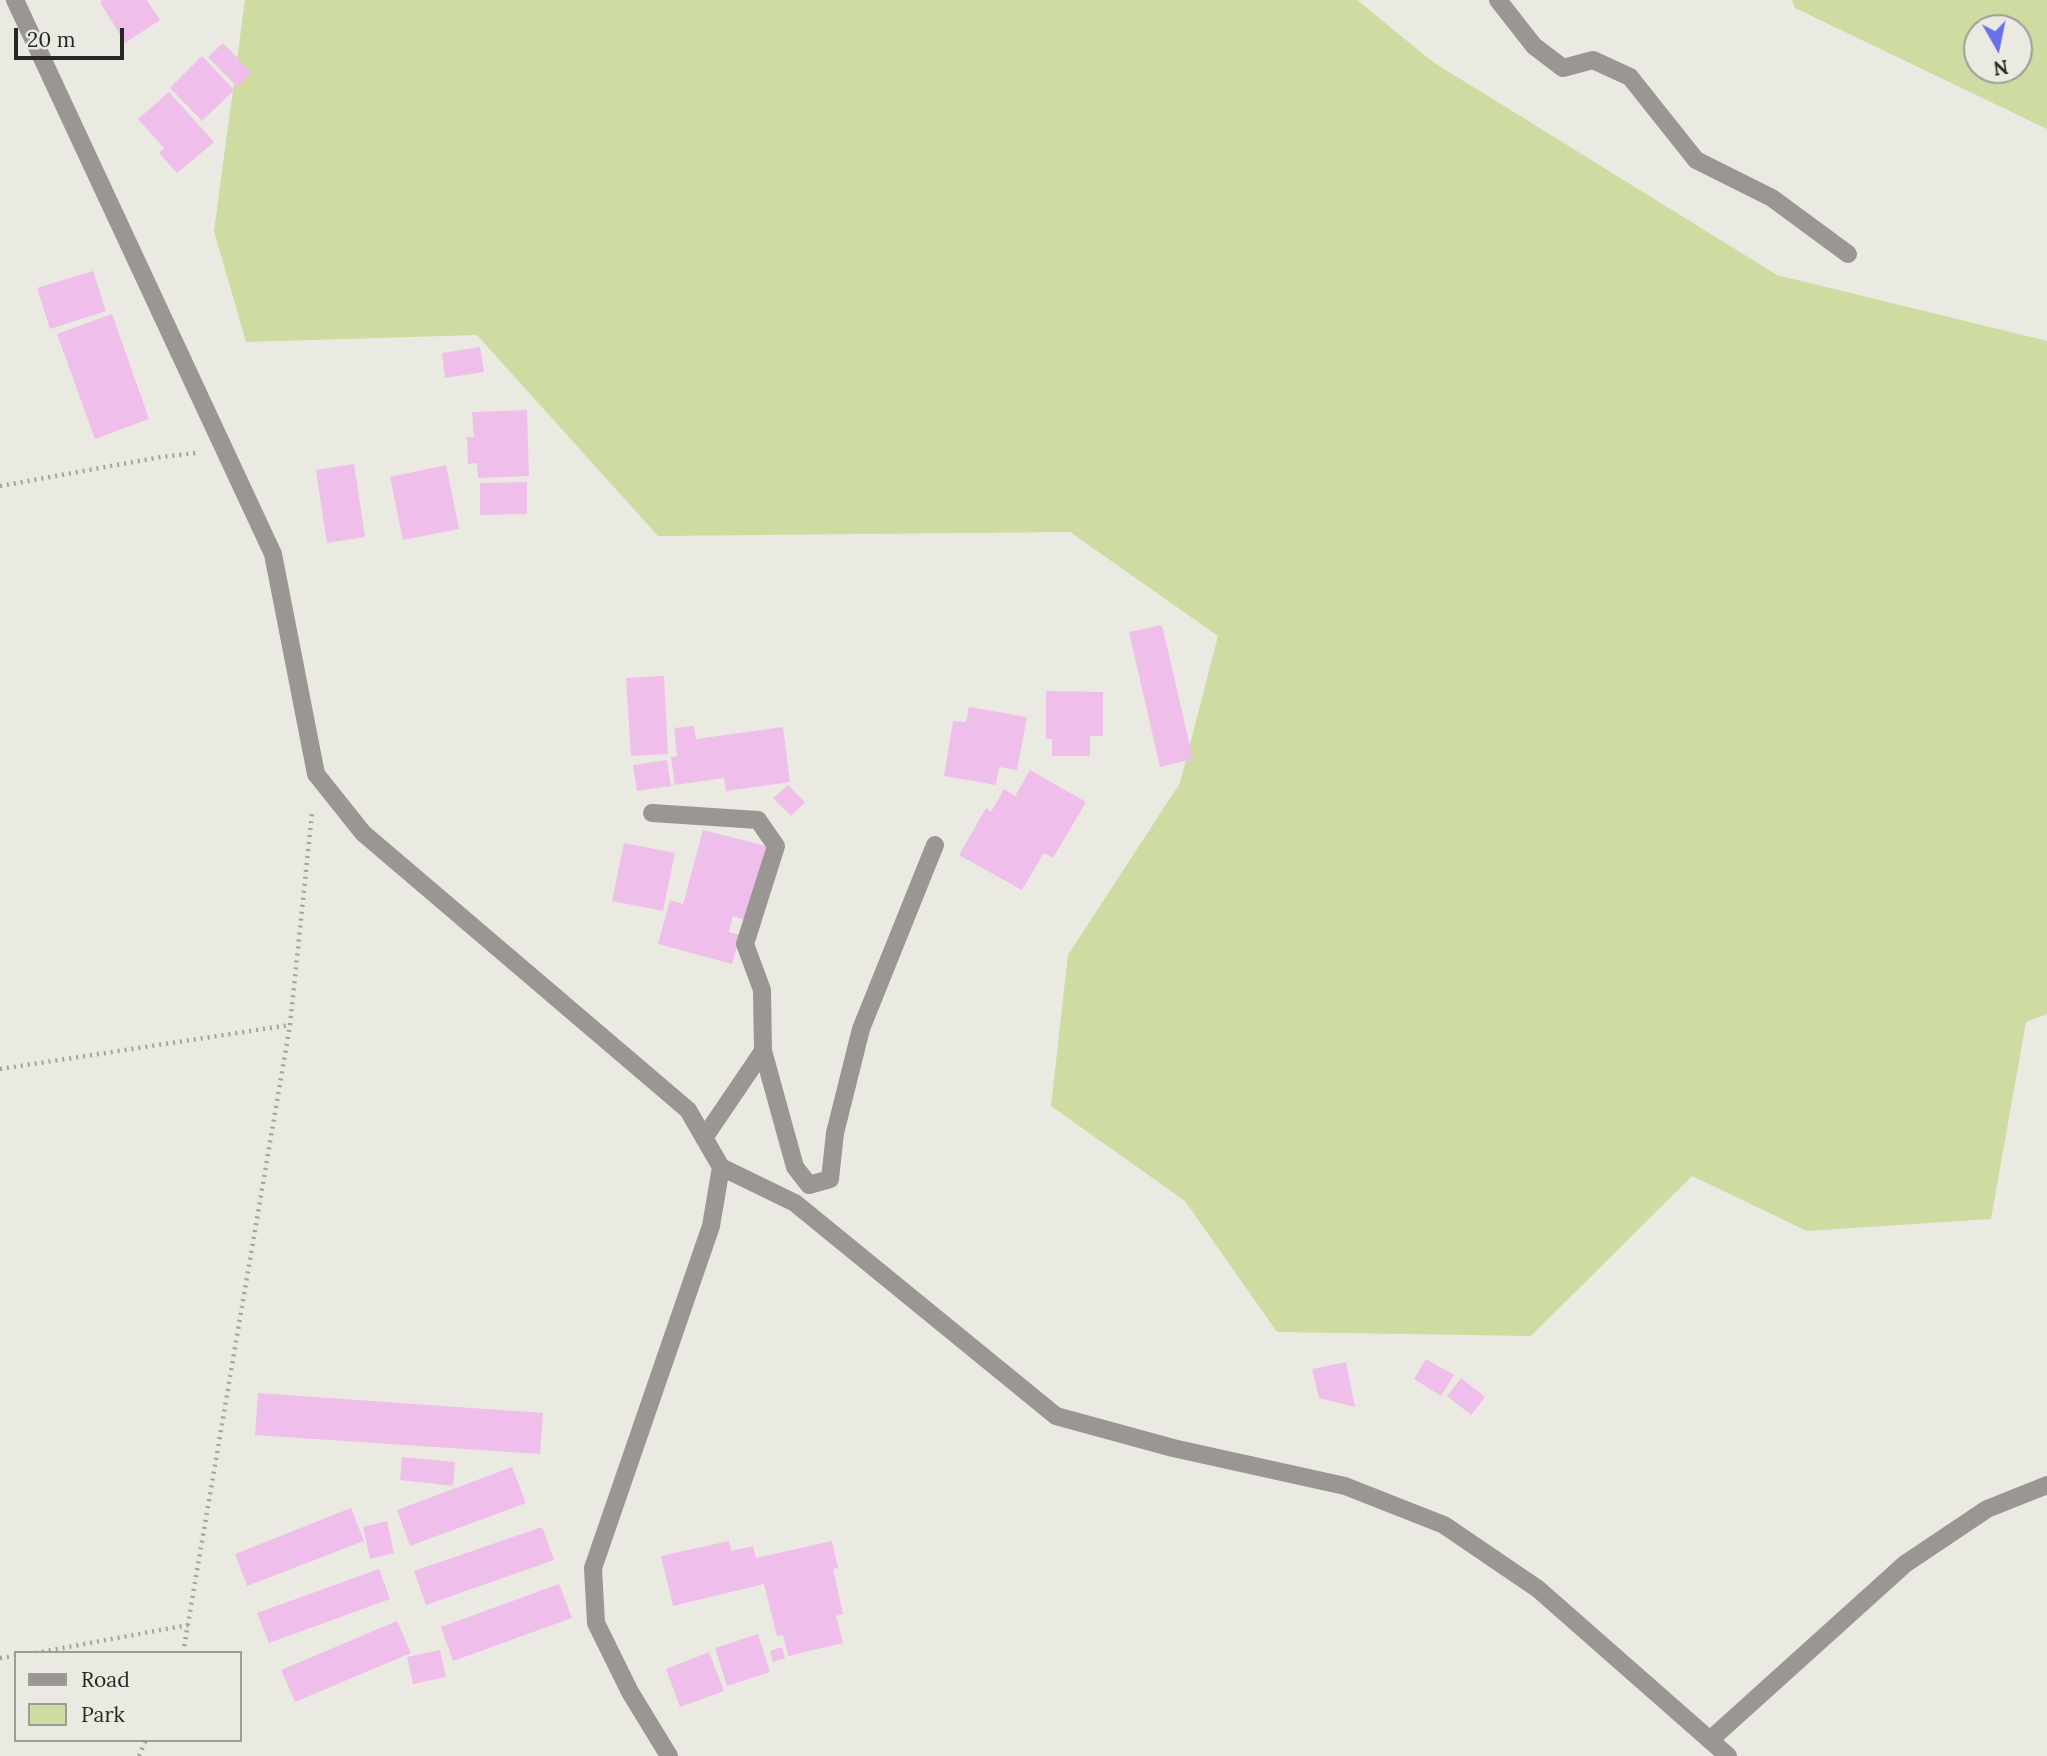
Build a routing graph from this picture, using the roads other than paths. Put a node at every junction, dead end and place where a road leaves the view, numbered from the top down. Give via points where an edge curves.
1 (15, 0) edge
2 (1498, 0) edge
3 (1848, 254) dead end
4 (652, 813) dead end
5 (935, 845) dead end
6 (763, 1051) junction
7 (704, 1138) junction
8 (720, 1167) junction
9 (2047, 1485) edge
10 (1710, 1740) junction
11 (669, 1756) edge
12 (1728, 1756) edge

1 - 7 street via 273,554 316,774 363,833 688,1110
2 - 3 street via 1534,46 1563,68 1593,60 1630,77 1696,160 1772,198
4 - 6 street via 758,820 776,846 745,944 762,990
5 - 6 street via 861,1029 835,1133 830,1179 809,1185 795,1167
6 - 7 street
7 - 8 street
8 - 10 street via 795,1203 1056,1416 1173,1448 1345,1486 1444,1525 1538,1590
8 - 11 street via 711,1226 593,1568 596,1623
9 - 10 street via 1987,1509 1905,1564
10 - 12 street

